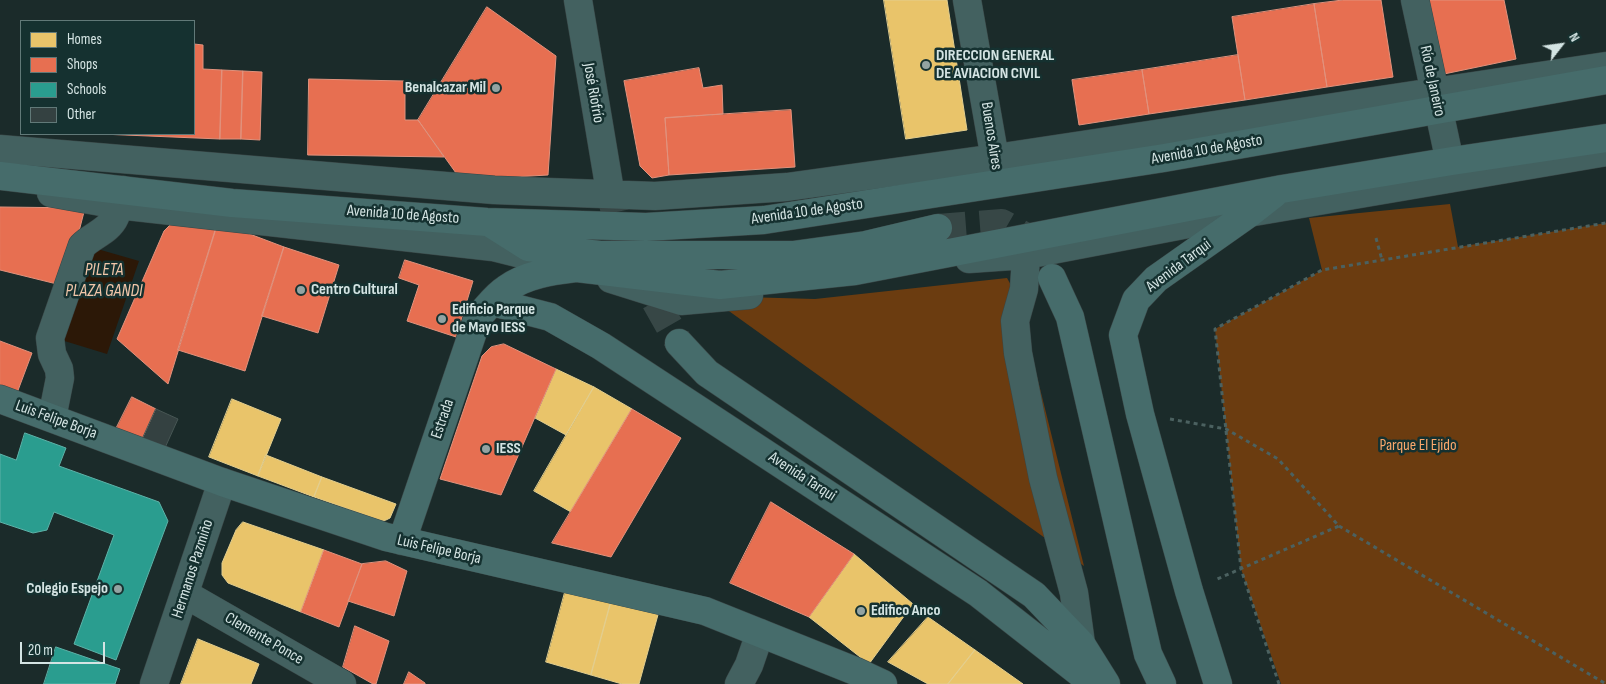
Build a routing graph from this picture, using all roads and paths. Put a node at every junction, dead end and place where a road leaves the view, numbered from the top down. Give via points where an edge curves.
1 (578, 0) edge
2 (967, 0) edge
3 (1415, 0) edge
4 (1606, 66) edge
5 (1606, 80) edge
6 (1437, 100) junction
7 (1606, 138) edge
8 (0, 148) edge
9 (1606, 152) edge
10 (1450, 162) junction
11 (997, 170) junction
12 (0, 176) edge
13 (609, 185) tunnel mouth
14 (0, 186) edge
15 (1278, 191) junction
16 (120, 198) junction
17 (1251, 212) junction
18 (487, 222) junction
19 (1606, 223) edge
20 (938, 228) tunnel mouth
21 (1376, 238) dead end
22 (1026, 255) junction
23 (1382, 260) junction
24 (578, 268) junction
25 (1052, 278) dead end
26 (492, 302) junction
27 (679, 343) tunnel mouth
28 (0, 399) edge
29 (1140, 414) junction
30 (52, 418) junction
31 (1226, 429) junction
32 (222, 482) junction
33 (1339, 526) junction
34 (402, 541) junction
35 (1241, 568) junction
36 (1189, 591) junction
37 (185, 594) junction
38 (760, 633) junction
39 (1081, 644) junction
40 (154, 684) edge
41 (342, 684) edge
42 (739, 684) edge
43 (883, 684) edge
44 (1094, 684) edge
45 (1106, 684) edge
46 (1162, 684) edge
47 (1218, 684) edge
48 (1279, 684) edge
49 (1606, 684) edge

1 - 13 street, José Riofrío
2 - 11 street, Buenos Aires
3 - 6 street, Río de Janeiro
4 - 6 street
5 - 6 main road, Avenida 10 de Agosto
6 - 10 street, Río de Janeiro
6 - 11 main road, Avenida 10 de Agosto via 1164,158
7 - 10 main road
8 - 11 street via 494,190 655,196
9 - 17 street
10 - 15 main road
11 - 18 main road, Avenida 10 de Agosto via 764,220 646,227
12 - 16 main road, Avenida 10 de Agosto
14 - 16 street
15 - 17 main road, Avenida Tarqui
15 - 24 main road via 846,272 720,285
16 - 18 main road, Avenida 10 de Agosto
16 - 24 street via 493,248
16 - 30 street via 111,223 82,246 50,338 60,378
17 - 22 street
17 - 29 main road, Avenida Tarqui via 1156,279 1136,300 1123,335
18 - 20 main road via 528,246 600,255 793,255 866,245
19 - 23 path
21 - 23 path
22 - 24 street via 956,260 834,287 681,301
22 - 39 street via 1024,289 1015,321 1018,353 1043,478 1074,593
23 - 31 path via 1322,270 1215,328
24 - 26 main road via 528,277 505,289
25 - 46 main road via 1070,317 1148,654
26 - 34 main road, Estrada via 478,317
26 - 44 main road, Avenida Tarqui via 550,317 601,346 978,593
27 - 39 main road via 707,373 1034,595
28 - 30 main road, Luis Felipe Borja
29 - 31 path
29 - 36 main road, Avenida Tarqui
30 - 32 main road, Luis Felipe Borja
31 - 33 path via 1278,459
31 - 35 path
32 - 34 main road, Luis Felipe Borja
32 - 37 street, Hermanos Pazmiño
33 - 35 path
33 - 49 path
34 - 38 main road, Luis Felipe Borja via 704,611
35 - 36 path
35 - 48 path
36 - 47 main road, Avenida Tarqui
37 - 40 street, Hermanos Pazmiño
37 - 41 street, Clemente Ponce
38 - 42 street
38 - 43 main road, Luis Felipe Borja
39 - 45 main road

